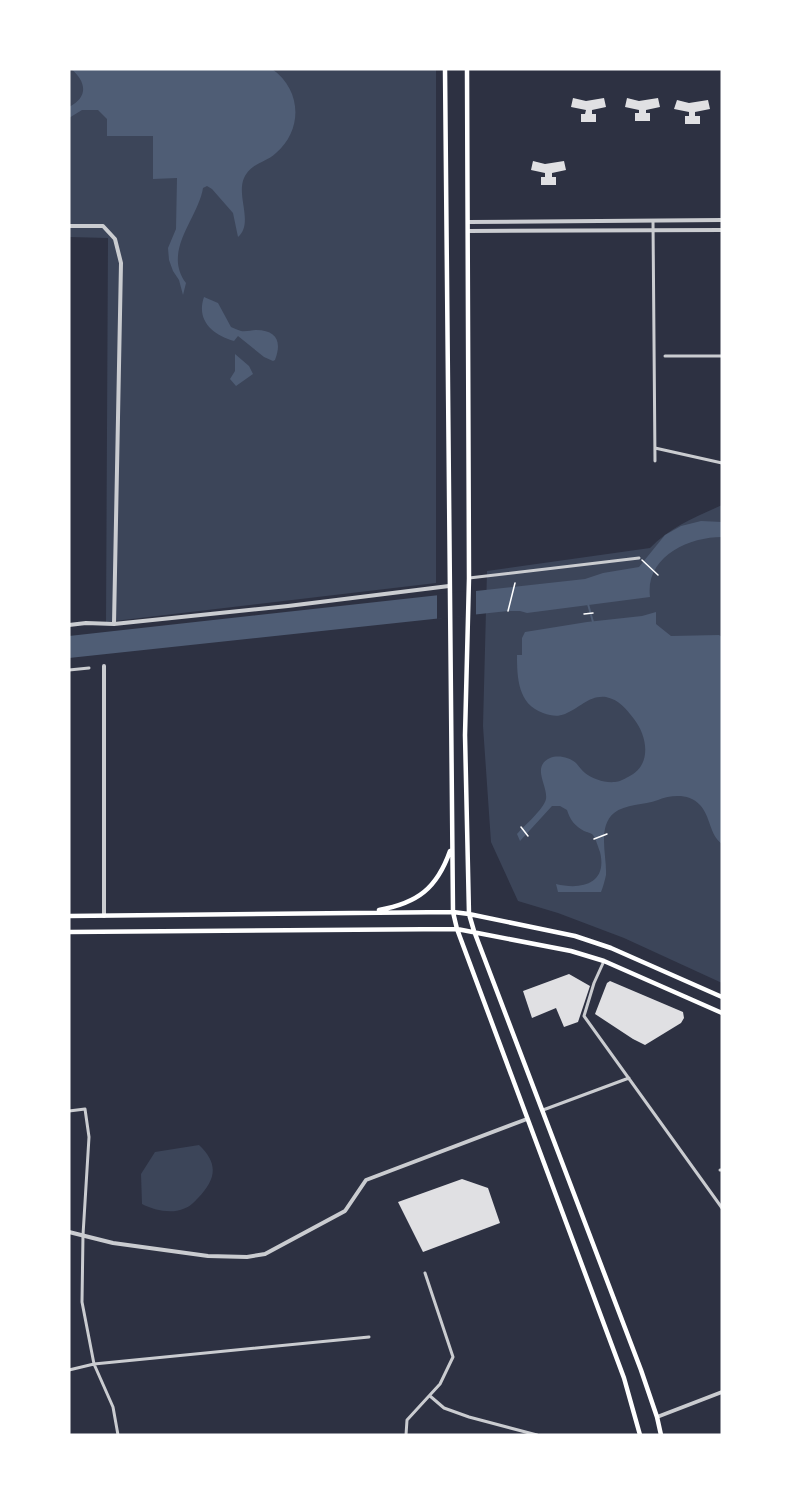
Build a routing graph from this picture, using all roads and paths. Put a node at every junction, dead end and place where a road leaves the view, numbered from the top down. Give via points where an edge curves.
1 (446, 69) edge
2 (467, 69) edge
3 (722, 220) edge
4 (653, 221) junction
5 (469, 222) junction
6 (69, 226) edge
7 (653, 230) junction
8 (722, 230) edge
9 (469, 231) junction
10 (665, 357) dead end
11 (722, 357) edge
12 (655, 448) junction
13 (655, 461) dead end
14 (722, 464) edge
15 (640, 559) joint
16 (658, 575) dead end
17 (469, 578) junction
18 (515, 583) dead end
19 (449, 585) junction
20 (508, 611) dead end
21 (593, 613) dead end
22 (584, 614) dead end
23 (114, 624) junction
24 (69, 625) edge
25 (104, 666) dead end
26 (89, 668) dead end
27 (69, 670) edge
28 (520, 827) dead end
29 (607, 834) dead end
30 (528, 836) dead end
31 (594, 839) dead end
32 (452, 845) junction
33 (453, 912) junction
34 (364, 913) junction
35 (469, 914) junction
36 (69, 916) edge
37 (104, 916) junction
38 (457, 928) junction
39 (474, 931) junction
40 (69, 932) edge
41 (604, 961) junction
42 (722, 997) edge
43 (722, 1013) edge
44 (629, 1078) junction
45 (69, 1111) edge
46 (543, 1111) junction
47 (527, 1119) junction
48 (722, 1208) edge
49 (69, 1232) edge
50 (83, 1235) junction
51 (426, 1273) dead end
52 (369, 1337) dead end
53 (94, 1364) junction
54 (69, 1370) edge
55 (722, 1392) edge
56 (430, 1396) junction
57 (657, 1417) junction
58 (118, 1435) edge
59 (406, 1435) edge
60 (537, 1435) edge
61 (640, 1435) edge
62 (661, 1435) edge

1 - 19 main road
2 - 5 main road
3 - 4 street
4 - 5 street
4 - 7 street
5 - 9 main road
6 - 23 street via 103,226 114,239 121,263
7 - 8 street
7 - 9 street
7 - 12 street
9 - 17 main road
10 - 11 street
12 - 13 street
12 - 14 street
15 - 16 path
15 - 17 street
17 - 35 main road via 465,735
18 - 20 path
19 - 23 street
19 - 32 main road
21 - 22 path
23 - 24 street
25 - 37 street
26 - 27 street
28 - 30 path
29 - 31 path
32 - 33 main road
32 - 34 main road via 433,885 416,899
33 - 34 main road
33 - 35 main road
33 - 38 main road
34 - 37 main road
35 - 39 main road
35 - 42 main road via 584,939
36 - 37 main road
38 - 39 main road
38 - 40 main road
38 - 47 main road
39 - 41 main road
39 - 46 main road
41 - 43 main road
41 - 44 street via 584,1016
44 - 46 street
44 - 48 street
45 - 50 street via 85,1109 89,1137
46 - 57 main road
47 - 50 street via 366,1180 345,1211 264,1254 208,1256
47 - 61 main road via 624,1378
49 - 50 street
50 - 53 street via 82,1302
51 - 56 street via 453,1357
52 - 53 street
53 - 54 street
53 - 58 street via 112,1407
55 - 57 street
56 - 59 street via 407,1420
56 - 60 street via 444,1408
57 - 62 main road

